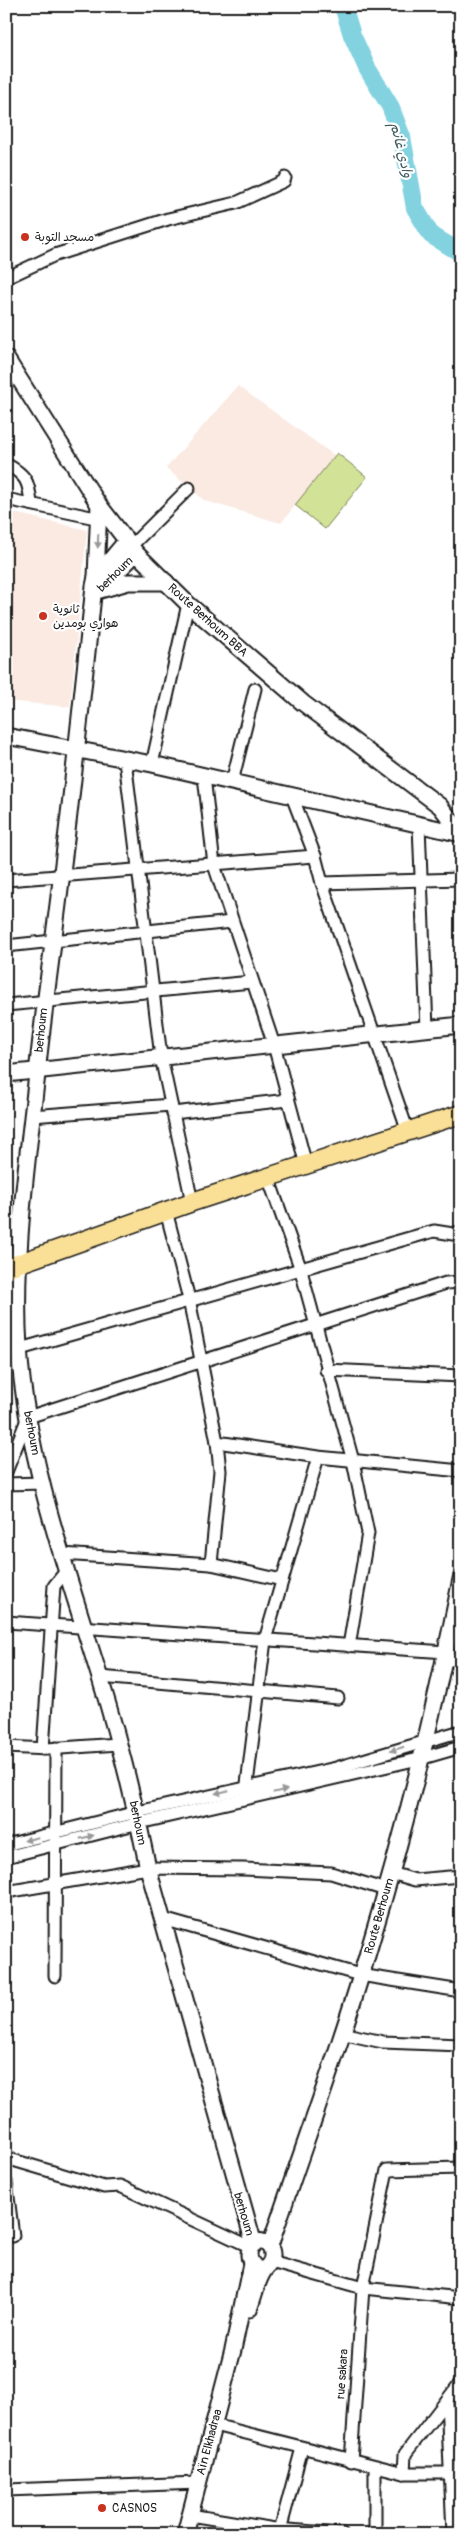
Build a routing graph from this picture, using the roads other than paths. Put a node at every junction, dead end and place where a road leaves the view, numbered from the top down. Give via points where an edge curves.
1 (285, 178) dead end
2 (6, 278) edge
3 (6, 358) edge
4 (6, 464) edge
5 (189, 488) dead end
6 (6, 499) edge
7 (31, 504) junction
8 (103, 515) junction
9 (131, 546) junction
10 (166, 582) junction
11 (96, 588) junction
12 (188, 604) junction
13 (255, 689) dead end
14 (6, 736) edge
15 (76, 750) junction
16 (124, 760) junction
17 (152, 764) junction
18 (204, 776) junction
19 (232, 782) junction
20 (292, 796) junction
21 (419, 825) junction
22 (461, 834) edge
23 (315, 856) junction
24 (214, 865) junction
25 (137, 868) junction
26 (62, 874) junction
27 (461, 879) edge
28 (6, 880) edge
29 (421, 880) junction
30 (322, 884) junction
31 (232, 922) junction
32 (145, 931) junction
33 (52, 941) junction
34 (6, 946) edge
35 (252, 982) junction
36 (153, 991) junction
37 (44, 1002) junction
38 (6, 1005) edge
39 (461, 1025) edge
40 (427, 1029) junction
41 (374, 1035) junction
42 (274, 1045) junction
43 (161, 1057) junction
44 (37, 1070) junction
45 (6, 1074) edge
46 (288, 1100) junction
47 (172, 1109) junction
48 (461, 1114) edge
49 (32, 1116) junction
50 (408, 1132) junction
51 (306, 1165) junction
52 (268, 1177) junction
53 (192, 1202) junction
54 (166, 1211) junction
55 (461, 1231) edge
56 (12, 1266) edge
57 (300, 1267) junction
58 (461, 1282) edge
59 (189, 1299) junction
60 (316, 1325) junction
61 (13, 1350) edge
62 (200, 1361) junction
63 (326, 1370) junction
64 (461, 1376) edge
65 (28, 1417) junction
66 (217, 1442) junction
67 (318, 1457) junction
68 (353, 1461) junction
69 (6, 1472) edge
70 (461, 1472) edge
71 (43, 1483) junction
72 (6, 1484) edge
73 (62, 1554) junction
74 (212, 1564) junction
75 (67, 1570) junction
76 (461, 1579) edge
77 (282, 1580) junction
78 (6, 1622) edge
79 (51, 1625) junction
80 (82, 1627) junction
81 (265, 1640) junction
82 (349, 1646) junction
83 (445, 1657) junction
84 (461, 1658) edge
85 (100, 1677) junction
86 (259, 1691) junction
87 (338, 1698) dead end
88 (461, 1731) edge
89 (426, 1740) junction
90 (118, 1744) junction
91 (6, 1747) edge
92 (461, 1747) edge
93 (56, 1748) junction
94 (43, 1749) junction
95 (423, 1758) junction
96 (247, 1787) junction
97 (246, 1799) junction
98 (138, 1818) junction
99 (56, 1832) junction
100 (6, 1845) edge
101 (55, 1845) junction
102 (6, 1857) edge
103 (148, 1868) junction
104 (391, 1873) junction
105 (461, 1876) edge
106 (55, 1885) junction
107 (386, 1890) junction
108 (6, 1892) edge
109 (163, 1919) junction
110 (360, 1975) junction
111 (55, 1976) dead end
112 (461, 1990) edge
113 (341, 2033) junction
114 (461, 2045) edge
115 (6, 2158) edge
116 (461, 2168) edge
117 (6, 2181) edge
118 (13, 2236) dead end
119 (252, 2245) junction
120 (270, 2246) junction
121 (262, 2265) junction
122 (363, 2288) junction
123 (461, 2298) edge
124 (461, 2382) edge
125 (447, 2400) junction
126 (214, 2424) junction
127 (302, 2448) junction
128 (351, 2461) junction
129 (375, 2467) junction
130 (404, 2473) junction
131 (450, 2473) junction
132 (199, 2483) junction
133 (6, 2490) edge
134 (456, 2496) edge
135 (190, 2515) junction
136 (279, 2531) edge
137 (186, 2534) edge
138 (342, 2534) edge
139 (376, 2534) edge
140 (453, 2534) edge

1 - 2 street via 236,204 168,219 55,255
3 - 8 main road, Route Berhoum BBA
4 - 7 street via 21,472 30,486
5 - 9 street
6 - 7 street
7 - 8 street
8 - 9 main road, Route Berhoum BBA
8 -> 11 main road
9 - 10 main road, Route Berhoum BBA
9 - 11 main road, berhoum
10 - 11 main road via 128,582
10 - 12 main road, Route Berhoum BBA
11 - 15 main road, berhoum
12 - 17 street
12 - 22 main road, Route Berhoum BBA via 303,703 440,806
13 - 19 street
14 - 15 main road
15 - 16 main road
15 - 26 main road, berhoum
16 - 17 main road
16 - 25 street
17 - 18 main road
18 - 19 main road
18 - 24 street
19 - 20 main road
20 - 21 main road
20 - 23 street
21 - 22 main road
21 - 29 street
23 - 24 street
23 - 30 street
24 - 25 street
24 - 31 street
25 - 26 street
25 - 32 street
26 - 28 street
26 - 33 main road, berhoum
27 - 29 street
29 - 30 street
29 - 40 street
30 - 41 street
31 - 32 street
31 - 35 street
32 - 33 street
32 - 36 street
33 - 34 street
33 - 37 main road, berhoum
35 - 36 street
35 - 42 street
36 - 37 street
36 - 43 street
37 - 38 street
37 - 44 main road, berhoum
39 - 40 main road
40 - 41 main road
41 - 42 main road
41 - 50 street
42 - 43 main road
42 - 46 street
43 - 44 main road
43 - 47 street
44 - 45 main road
44 - 49 main road, berhoum
46 - 47 street
46 - 51 street
47 - 49 street
47 - 53 street
48 - 50 main road
49 - 56 main road, berhoum
50 - 51 main road
51 - 52 main road
52 - 53 main road
52 - 57 street
53 - 54 main road
54 - 56 main road
54 - 59 street
55 - 57 street via 453,1234 434,1231
56 - 61 main road, berhoum
57 - 59 street
57 - 60 street
58 - 60 street via 446,1283
59 - 61 street
59 - 62 street
60 - 62 street
60 - 63 street
61 - 65 main road, berhoum
62 - 65 street
62 - 66 street
63 - 64 street
63 - 68 street
65 - 69 street
65 - 71 main road, berhoum
66 - 67 street
66 - 74 street via 220,1472
67 - 68 street
67 - 77 street
68 - 70 street
68 - 82 street via 368,1533
71 - 72 street
71 - 73 main road, berhoum
73 - 74 street
73 - 75 main road, berhoum
74 - 77 street
75 - 79 street via 54,1586
75 - 80 main road, berhoum
76 - 83 main road, Route Berhoum
77 - 81 street
78 - 79 street
79 - 80 street
79 - 94 street
80 - 81 street
80 - 85 main road, berhoum
81 - 82 street
81 - 86 street
82 - 83 street
83 - 84 street
83 - 89 main road, Route Berhoum
85 - 86 street
85 - 90 main road, berhoum
86 - 87 street
86 - 96 street
88 - 89 street
89 - 95 main road, Route Berhoum
89 -> 96 street via 336,1768
90 - 93 street
90 - 98 main road, berhoum
91 - 94 street
92 - 95 street
93 - 94 street
93 - 99 street
97 -> 95 street
95 - 104 main road, Route Berhoum
96 - 97 street
96 -> 98 street
97 - 98 street
98 - 99 street
101 -> 98 street
98 - 103 main road, berhoum
99 -> 100 street
99 - 101 street
101 - 102 street
101 - 106 street
103 - 106 street
103 - 107 street via 331,1872
103 - 109 main road, berhoum
104 - 105 street via 416,1880
104 - 107 main road, Route Berhoum
106 - 108 street
106 - 111 street
107 - 110 main road, Route Berhoum
109 - 110 street
109 - 119 main road, berhoum
110 - 112 street
110 - 113 main road, Route Berhoum
113 - 114 street via 382,2042
113 - 120 main road, Route Berhoum
115 - 119 street via 104,2187 120,2186
116 - 122 street, rue sakara via 387,2170
117 - 118 street
119 - 120 main road via 264,2241
119 - 121 main road via 249,2255
120 - 121 main road via 272,2253
121 - 122 street
121 - 126 main road, Aïn Elkhadraa via 233,2350
122 - 123 street
122 - 128 street, rue sakara
124 - 125 street
125 - 130 street via 405,2454
125 - 131 street
126 - 127 street
126 - 132 main road, Aïn Elkhadraa
127 - 128 street
127 - 136 street
128 - 129 street
129 - 130 street
129 - 139 street
130 - 131 street
131 - 134 street
132 - 133 street
132 - 135 main road, Aïn Elkhadraa
134 - 140 street
135 - 136 street
135 - 137 main road, Aïn Elkhadraa
136 - 138 street

